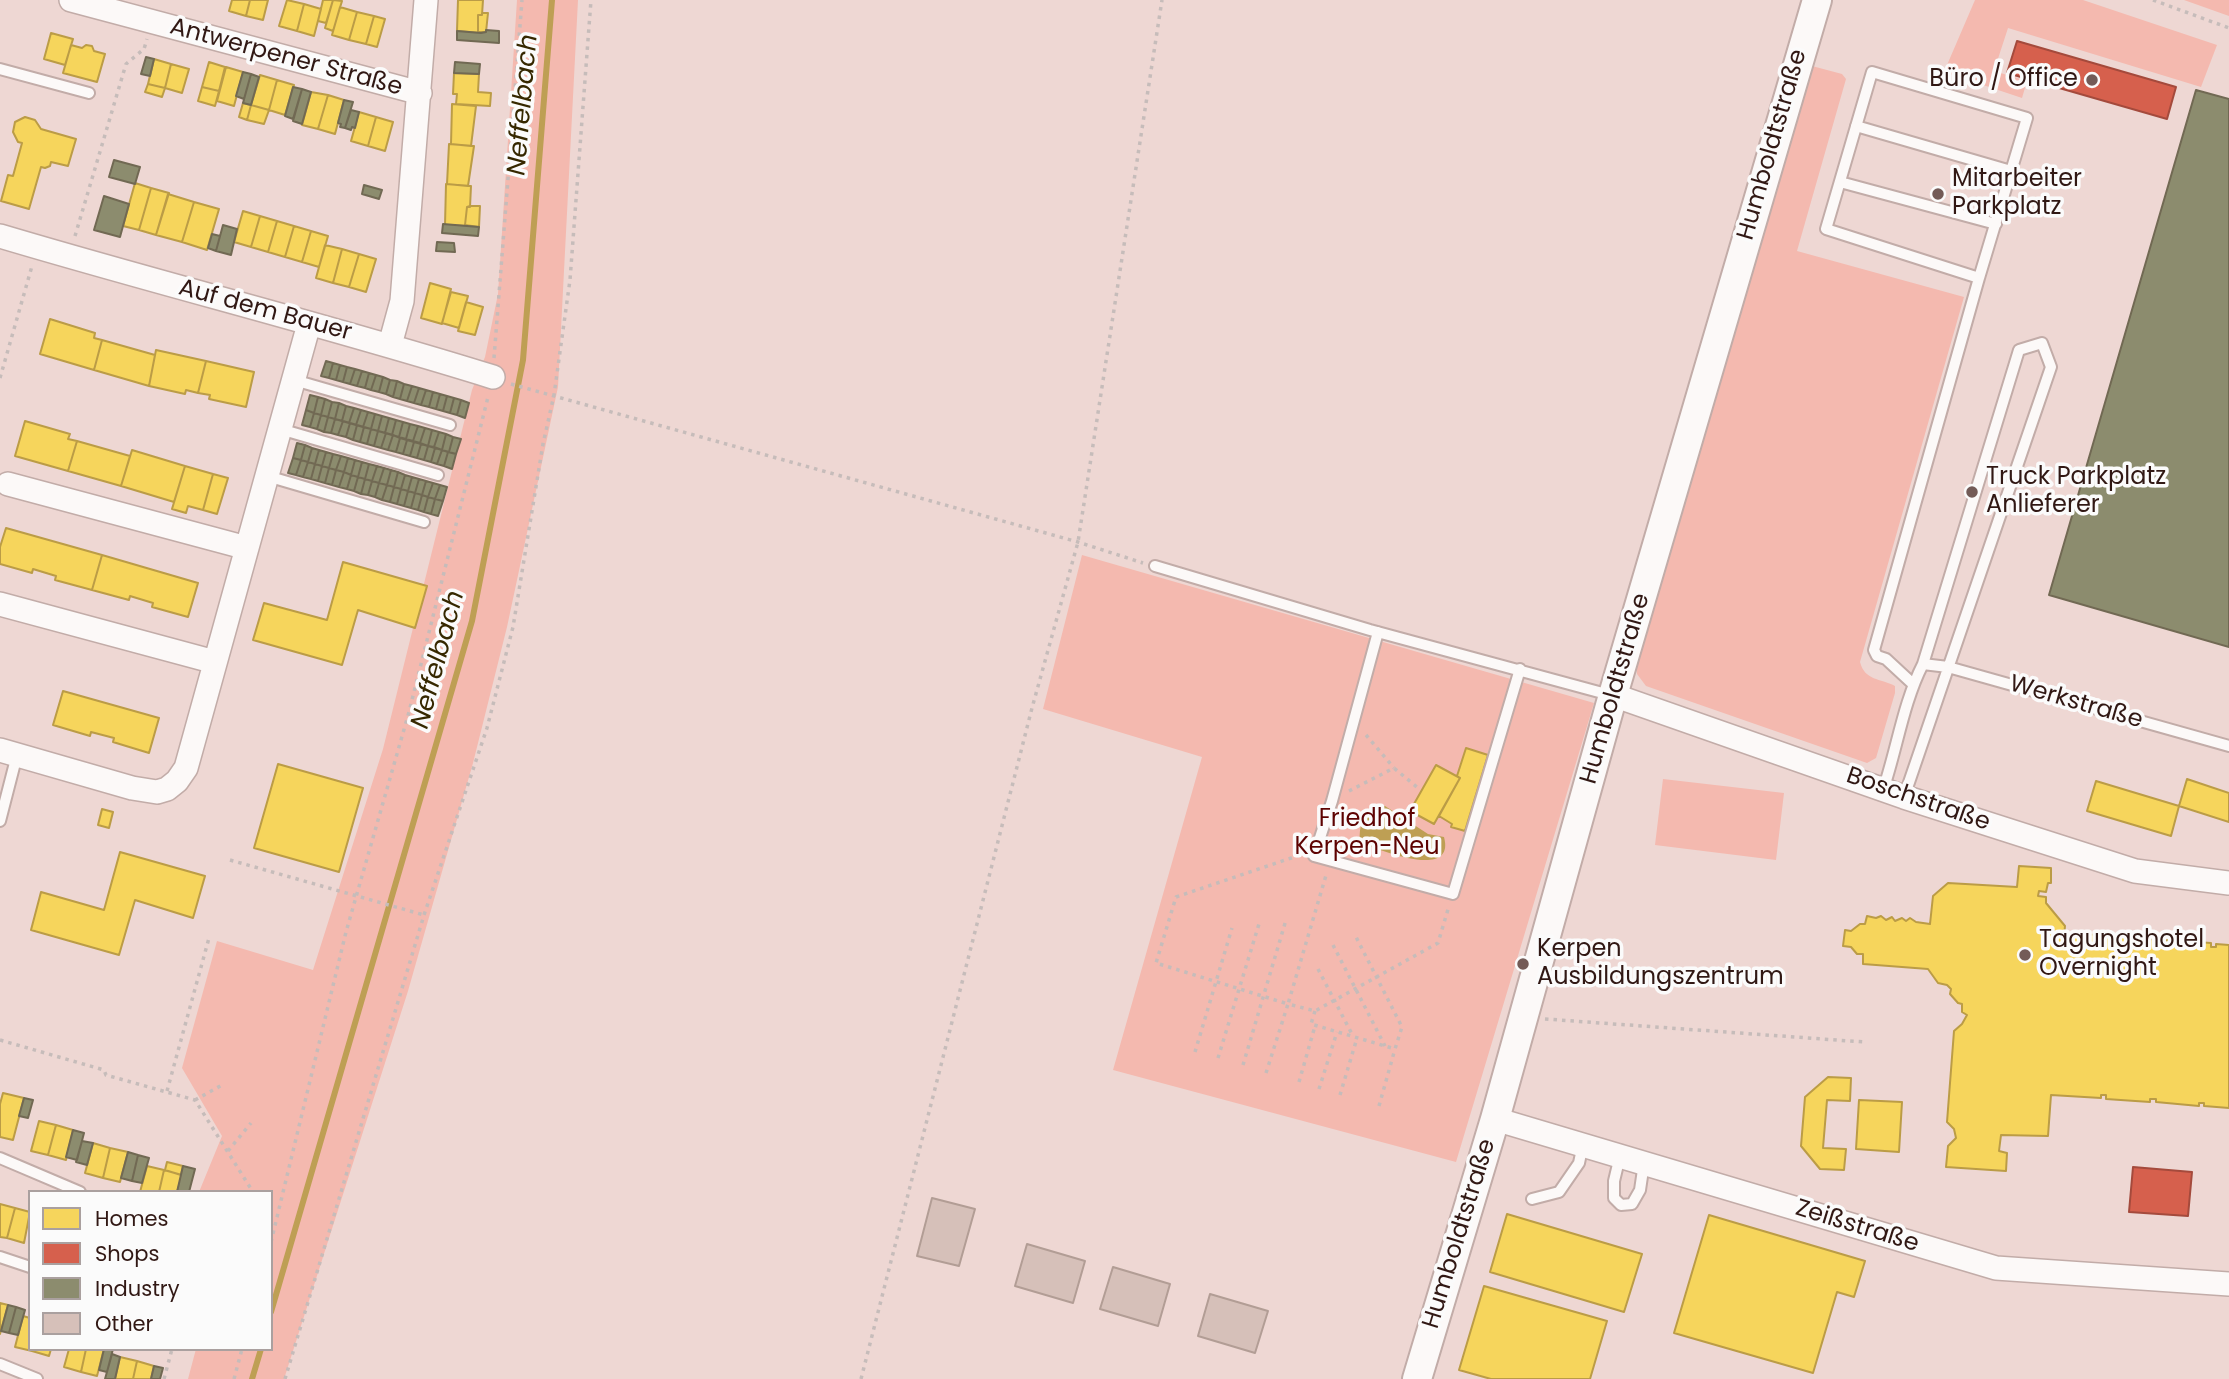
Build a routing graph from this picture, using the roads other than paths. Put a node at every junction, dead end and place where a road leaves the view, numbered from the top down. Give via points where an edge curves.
1 (71, 0) edge
2 (426, 0) edge
3 (1817, 0) edge
4 (0, 69) edge
5 (89, 93) dead end
6 (420, 93) junction
7 (1856, 126) junction
8 (2011, 171) junction
9 (1840, 181) junction
10 (1996, 223) junction
11 (0, 236) edge
12 (1979, 278) junction
13 (310, 324) junction
14 (390, 345) junction
15 (493, 377) road end
16 (294, 380) junction
17 (450, 425) dead end
18 (280, 429) junction
19 (439, 475) dead end
20 (267, 476) junction
21 (8, 484) dead end
22 (424, 522) dead end
23 (247, 548) junction
24 (1155, 566) road end
25 (0, 604) edge
26 (1378, 632) junction
27 (215, 662) junction
28 (1923, 664) junction
29 (1948, 667) junction
30 (1520, 669) junction
31 (1913, 684) junction
32 (1613, 695) junction
33 (2229, 746) edge
34 (8, 752) edge
35 (1893, 793) junction
36 (0, 821) edge
37 (2229, 883) edge
38 (1495, 1119) junction
39 (1583, 1144) junction
40 (1620, 1156) junction
41 (0, 1158) edge
42 (1644, 1163) junction
43 (75, 1190) edge
44 (1532, 1199) dead end
45 (0, 1257) edge
46 (28, 1266) edge
47 (2229, 1284) edge
48 (0, 1364) edge
49 (37, 1379) edge
50 (1417, 1379) edge

1 - 6 street, Antwerpener Straße
2 - 6 street, Antwerpener Straße
3 - 32 street, Humboldtstraße
4 - 5 lane
6 - 14 street, Antwerpener Straße via 402,301
7 - 8 lane
7 - 8 lane via 1872,72 2027,118
7 - 9 lane
8 - 10 lane
9 - 10 lane
9 - 12 lane via 1826,229
10 - 12 lane
11 - 13 street, Auf dem Bauer
12 - 31 lane via 1874,650
13 - 14 street, Auf dem Bauer
13 - 16 street
14 - 15 street, Auf dem Bauer
16 - 17 lane
16 - 18 street
18 - 19 lane
18 - 20 street
20 - 22 lane
20 - 23 street
21 - 23 street
23 - 27 street
24 - 26 lane
25 - 27 street
26 - 30 lane
26 - 30 lane via 1314,856 1453,894
27 - 34 street via 186,768 167,789 132,788
28 - 29 lane, Werkstraße
28 - 29 lane via 2019,350 2042,343 2051,367
28 - 31 lane
29 - 33 lane, Werkstraße
29 - 35 lane
30 - 32 lane
31 - 35 lane via 1894,758
32 - 35 street, Boschstraße
32 - 38 street, Humboldtstraße
34 - 36 lane
35 - 37 street, Boschstraße via 2135,871
38 - 39 street, Zeißstraße
38 - 50 street, Humboldtstraße
39 - 40 street, Zeißstraße
39 - 44 lane via 1579,1163 1559,1192
40 - 42 street, Zeißstraße
40 - 42 lane via 1614,1198 1621,1205 1637,1198
41 - 43 lane
42 - 47 street, Zeißstraße via 1996,1268
45 - 46 lane
48 - 49 lane

